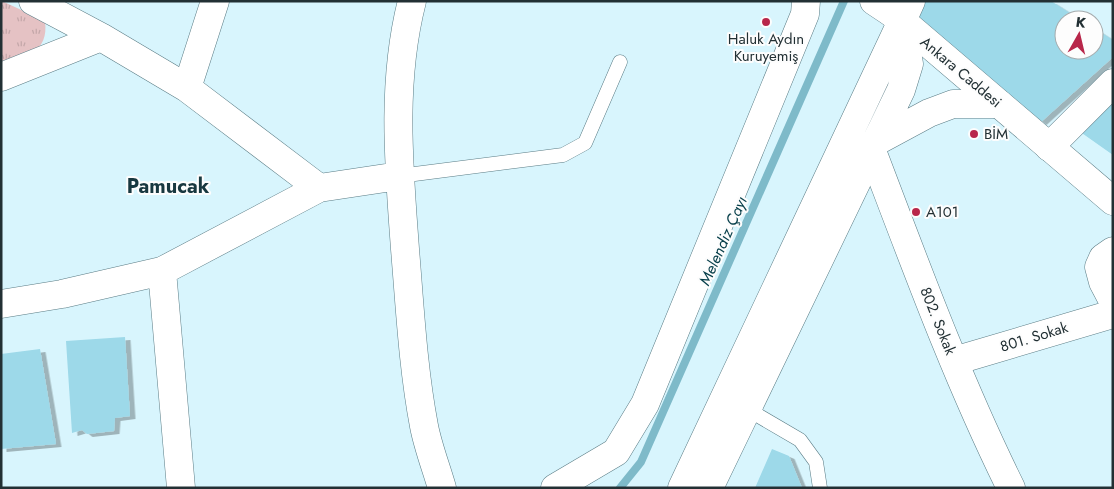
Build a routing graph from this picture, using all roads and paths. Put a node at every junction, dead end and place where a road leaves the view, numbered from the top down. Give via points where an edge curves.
1 (33, 1) edge
2 (215, 1) edge
3 (412, 1) edge
4 (806, 1) edge
5 (895, 9) edge
6 (101, 37) junction
7 (620, 62) dead end
8 (1, 77) edge
9 (1113, 84) edge
10 (187, 88) junction
11 (999, 104) junction
12 (875, 146) junction
13 (1049, 147) junction
14 (399, 176) junction
15 (319, 188) junction
16 (1113, 201) edge
17 (1113, 251) edge
18 (162, 271) junction
19 (1113, 301) edge
20 (1, 304) edge
21 (1113, 314) edge
22 (954, 361) junction
23 (747, 409) junction
24 (181, 488) edge
25 (442, 488) edge
26 (555, 488) edge
27 (682, 488) edge
28 (709, 488) edge
29 (820, 488) edge
30 (1012, 488) edge

1 - 6 street
2 - 10 street
3 - 14 street via 404,32 397,121
4 - 26 street via 802,23 645,404 616,452
5 - 11 street, Ankara Caddesi
5 - 12 street via 909,64 902,90
5 - 27 street
6 - 8 street
6 - 10 street
7 - 14 lane via 585,143 563,155
9 - 13 street
10 - 15 street
11 - 12 street via 953,104 929,113
11 - 13 street, Ankara Caddesi
12 - 22 street, 802. Sokak
12 - 23 street
13 - 16 street, Ankara Caddesi
14 - 15 street
14 - 25 street via 414,369 424,428
15 - 18 street
17 - 19 street via 1103,258 1099,267
18 - 20 street
18 - 24 street
21 - 22 street, 801. Sokak
22 - 30 street, 802. Sokak
23 - 28 street
23 - 29 lane via 800,440 816,462

